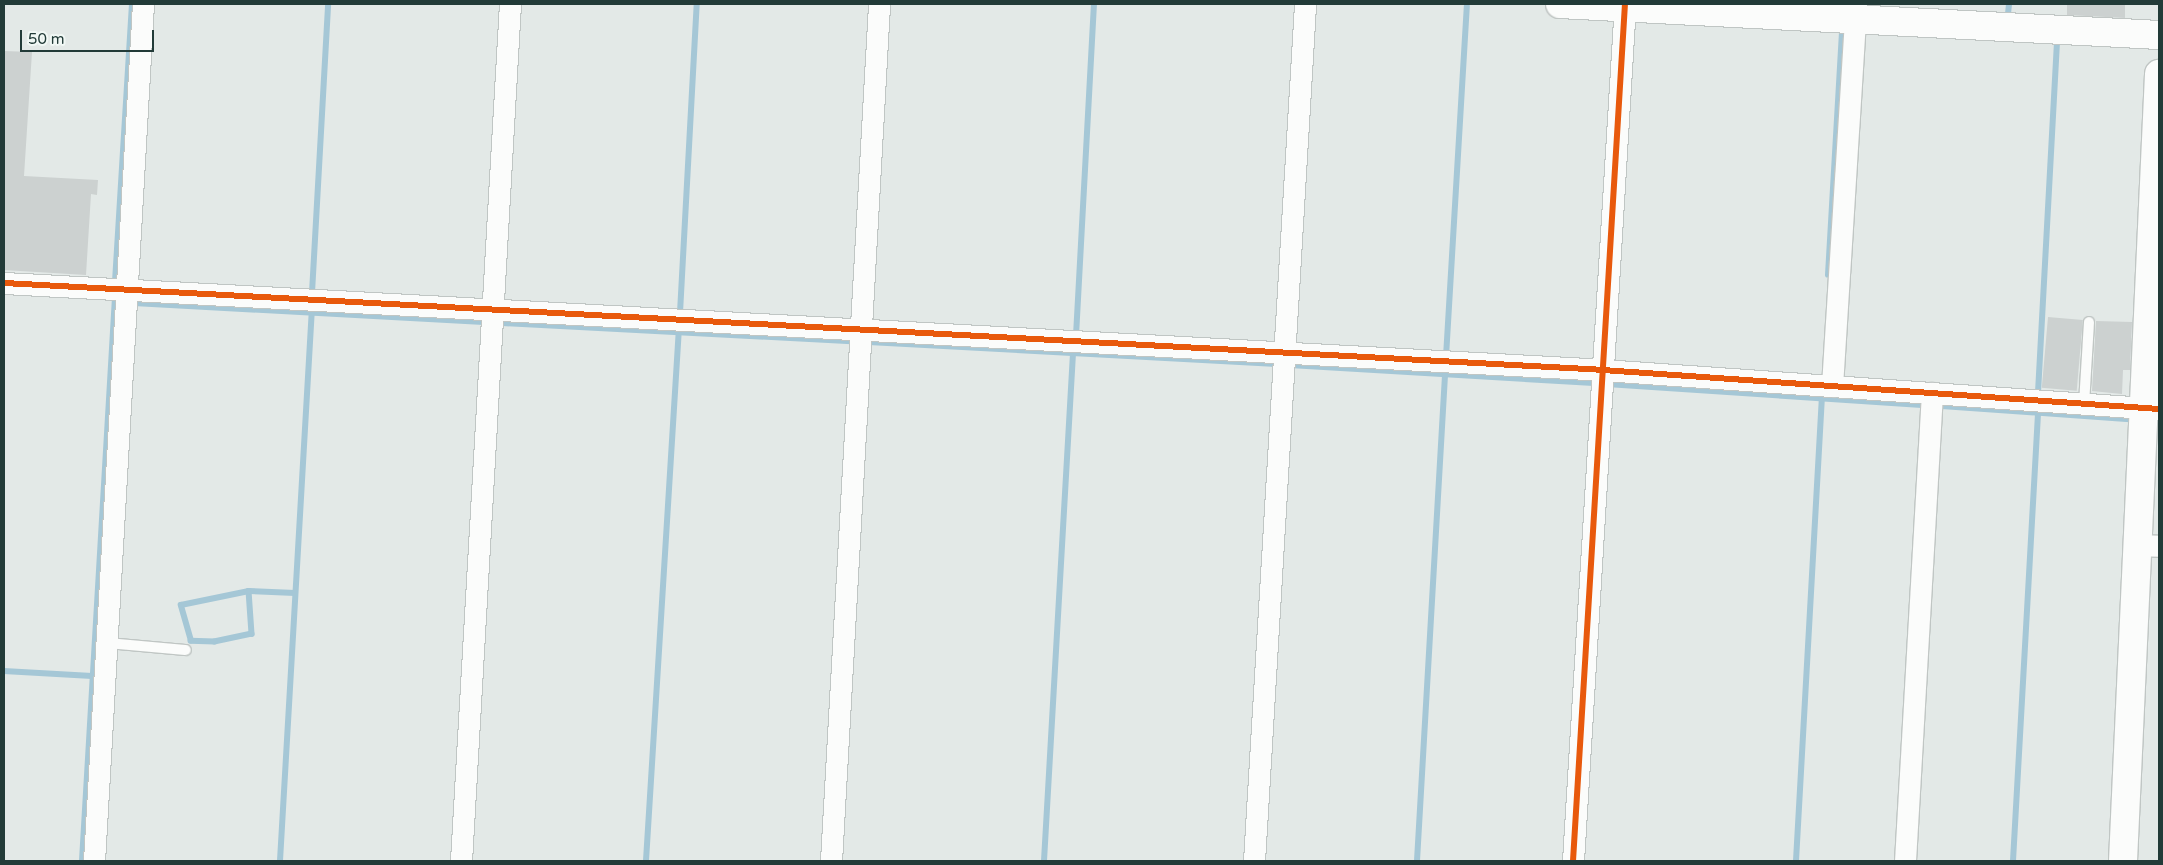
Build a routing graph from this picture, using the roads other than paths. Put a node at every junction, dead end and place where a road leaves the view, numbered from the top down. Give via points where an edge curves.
1 (143, 4) edge
2 (510, 4) edge
3 (879, 4) edge
4 (1305, 4) edge
5 (1560, 4) edge
6 (1625, 6) edge
7 (1855, 11) edge
8 (2159, 35) edge
9 (2159, 74) edge
10 (4, 283) edge
11 (128, 289) junction
12 (493, 311) junction
13 (2089, 322) dead end
14 (861, 330) junction
15 (1283, 355) junction
16 (1603, 370) junction
17 (1832, 386) junction
18 (1932, 393) junction
19 (2084, 404) junction
20 (2151, 409) edge
21 (2149, 459) edge
22 (2147, 545) edge
23 (107, 643) junction
24 (186, 650) dead end
25 (94, 861) edge
26 (461, 861) edge
27 (831, 861) edge
28 (1254, 861) edge
29 (1573, 861) edge
30 (1905, 861) edge
31 (2123, 861) edge

1 - 11 street
2 - 12 street
3 - 14 street
4 - 15 street
5 - 6 street
6 - 7 street
6 - 16 street
7 - 8 street
7 - 17 street
9 - 20 street
10 - 11 street
11 - 12 street
11 - 23 street
12 - 14 street
12 - 26 street
13 - 19 lane
14 - 15 street
14 - 27 street
15 - 16 street
15 - 28 street
16 - 17 street
16 - 29 street
17 - 18 street
18 - 19 street
18 - 30 street
19 - 20 street
20 - 21 street
21 - 22 street
22 - 31 street
23 - 24 lane
23 - 25 street

